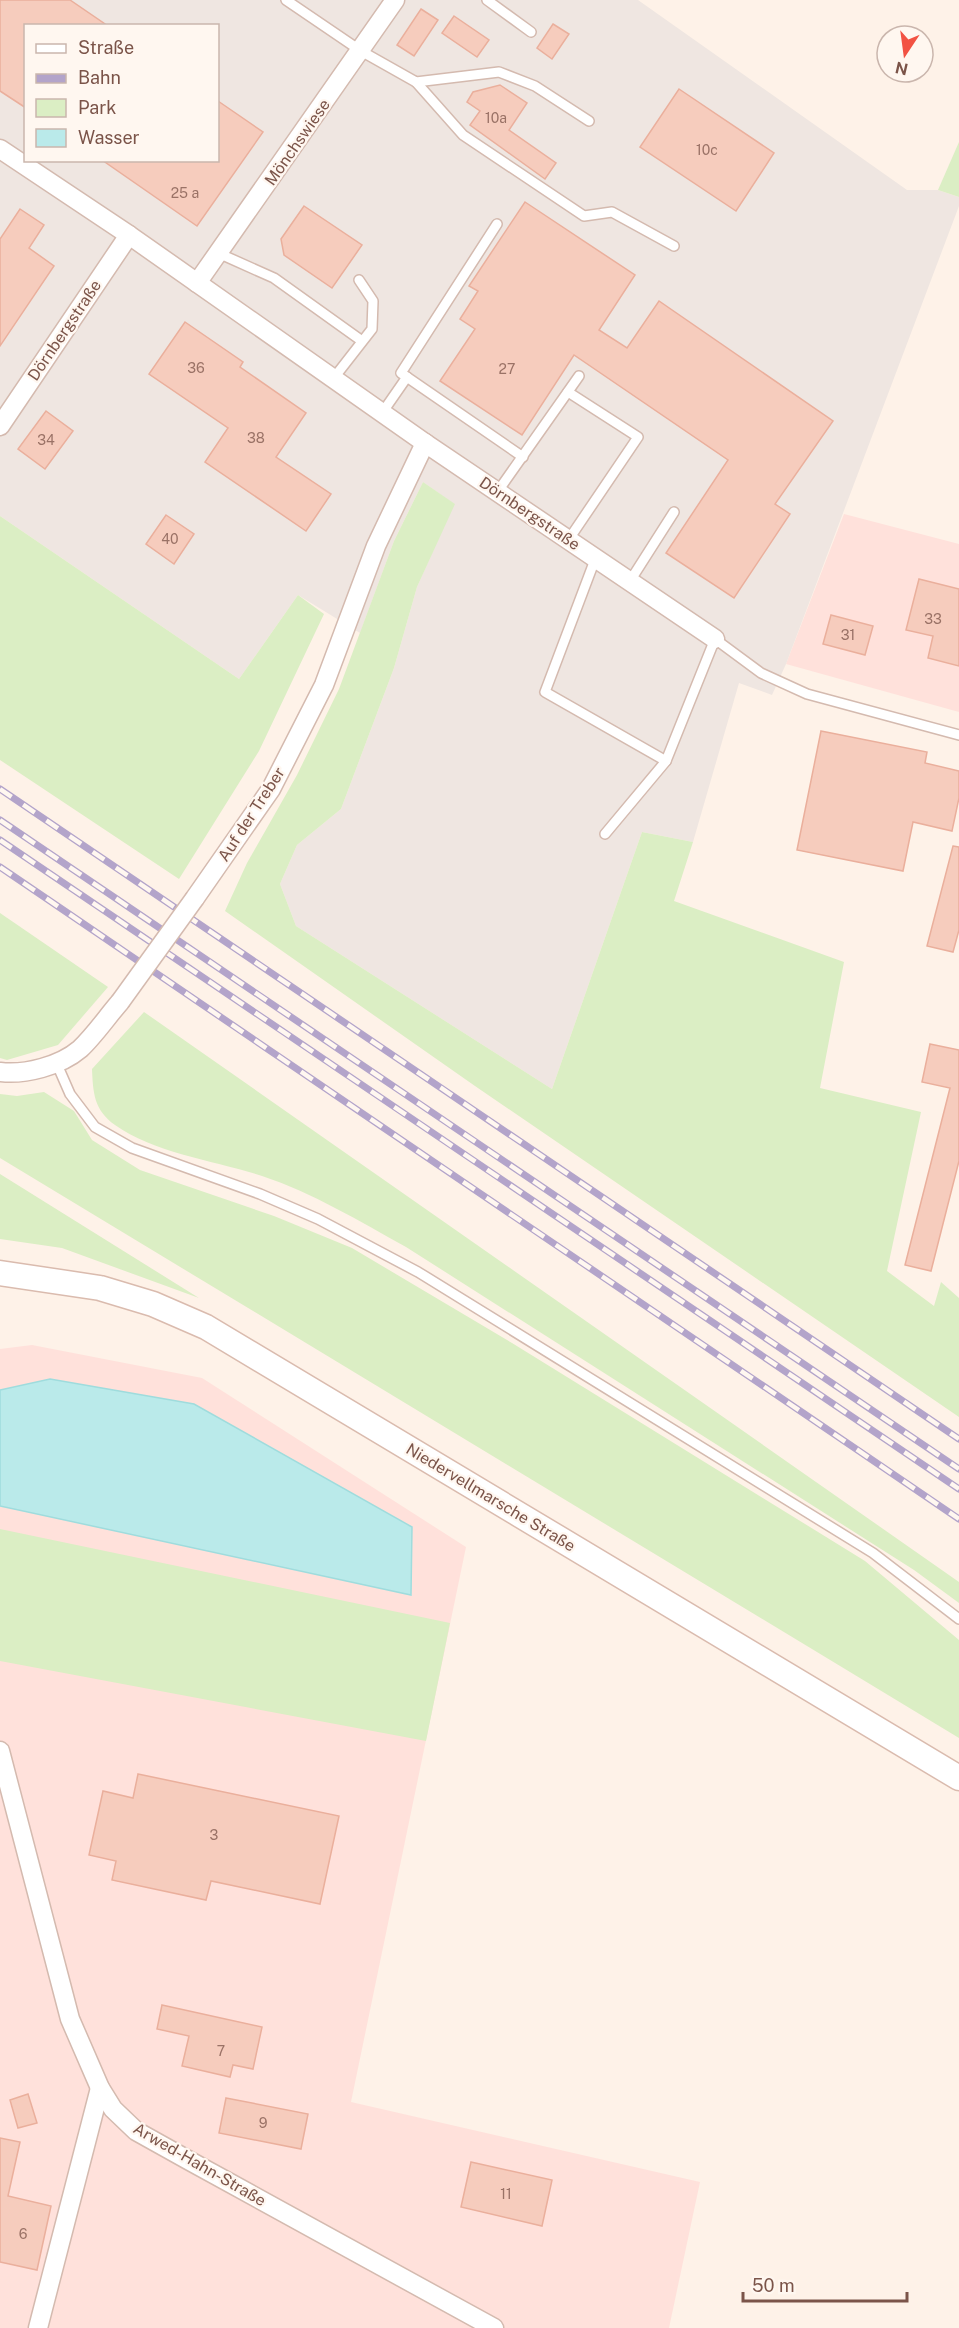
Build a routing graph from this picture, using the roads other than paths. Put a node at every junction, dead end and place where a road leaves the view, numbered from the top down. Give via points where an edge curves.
1 (286, 0) edge
2 (395, 0) edge
3 (487, 0) edge
4 (531, 32) dead end
5 (361, 51) junction
6 (416, 82) junction
7 (589, 120) dead end
8 (0, 149) edge
9 (497, 224) dead end
10 (129, 235) junction
11 (674, 246) dead end
12 (218, 253) junction
13 (359, 280) dead end
14 (196, 283) junction
15 (362, 341) junction
16 (579, 376) dead end
17 (407, 378) junction
18 (333, 379) junction
19 (568, 392) junction
20 (382, 413) junction
21 (0, 426) edge
22 (425, 443) junction
23 (522, 457) junction
24 (498, 491) junction
25 (674, 512) dead end
26 (569, 539) junction
27 (596, 557) junction
28 (630, 581) junction
29 (715, 639) junction
30 (959, 735) edge
31 (666, 761) junction
32 (605, 834) dead end
33 (56, 1062) junction
34 (0, 1072) edge
35 (0, 1273) edge
36 (959, 1619) edge
37 (0, 1751) edge
38 (959, 1778) edge
39 (100, 2088) junction
40 (38, 2328) edge
41 (494, 2328) edge

1 - 5 lane
2 - 5 street, Mönchswiese
3 - 4 lane
5 - 6 lane
5 - 12 street, Mönchswiese
6 - 7 lane via 499,72 535,86
6 - 11 lane via 462,135 584,216 612,212
8 - 10 street, Dörnbergstraße
9 - 17 lane via 401,373
10 - 14 street, Dörnbergstraße
10 - 21 street, Dörnbergstraße
12 - 14 street, Mönchswiese
12 - 15 lane via 274,278
13 - 15 lane via 374,301 372,329
14 - 18 street, Dörnbergstraße
15 - 18 lane
16 - 19 lane
17 - 20 lane
17 - 23 lane
18 - 20 street, Dörnbergstraße
19 - 23 lane
19 - 26 lane via 638,437
20 - 22 street, Dörnbergstraße
22 - 24 street, Dörnbergstraße
22 - 33 street, Auf der Treber, bridge via 376,546 324,685 271,789 120,1002 79,1049
23 - 24 lane
24 - 26 street, Dörnbergstraße
25 - 28 lane
26 - 27 street, Dörnbergstraße
27 - 28 street, Dörnbergstraße
27 - 31 lane via 545,692
28 - 29 street, Dörnbergstraße
29 - 30 lane, Dörnbergstraße via 761,673 807,694
29 - 31 lane
31 - 32 lane
33 - 34 street, Auf der Treber via 17,1074
33 - 36 lane via 70,1094 95,1127 132,1148 318,1219 418,1272 873,1554
35 - 38 main road, Niedervellmarsche Straße via 100,1288 153,1304 206,1327
37 - 39 street, Arwed-Hahn-Straße via 70,2019
39 - 40 street
39 - 41 street, Arwed-Hahn-Straße via 113,2109 136,2131

